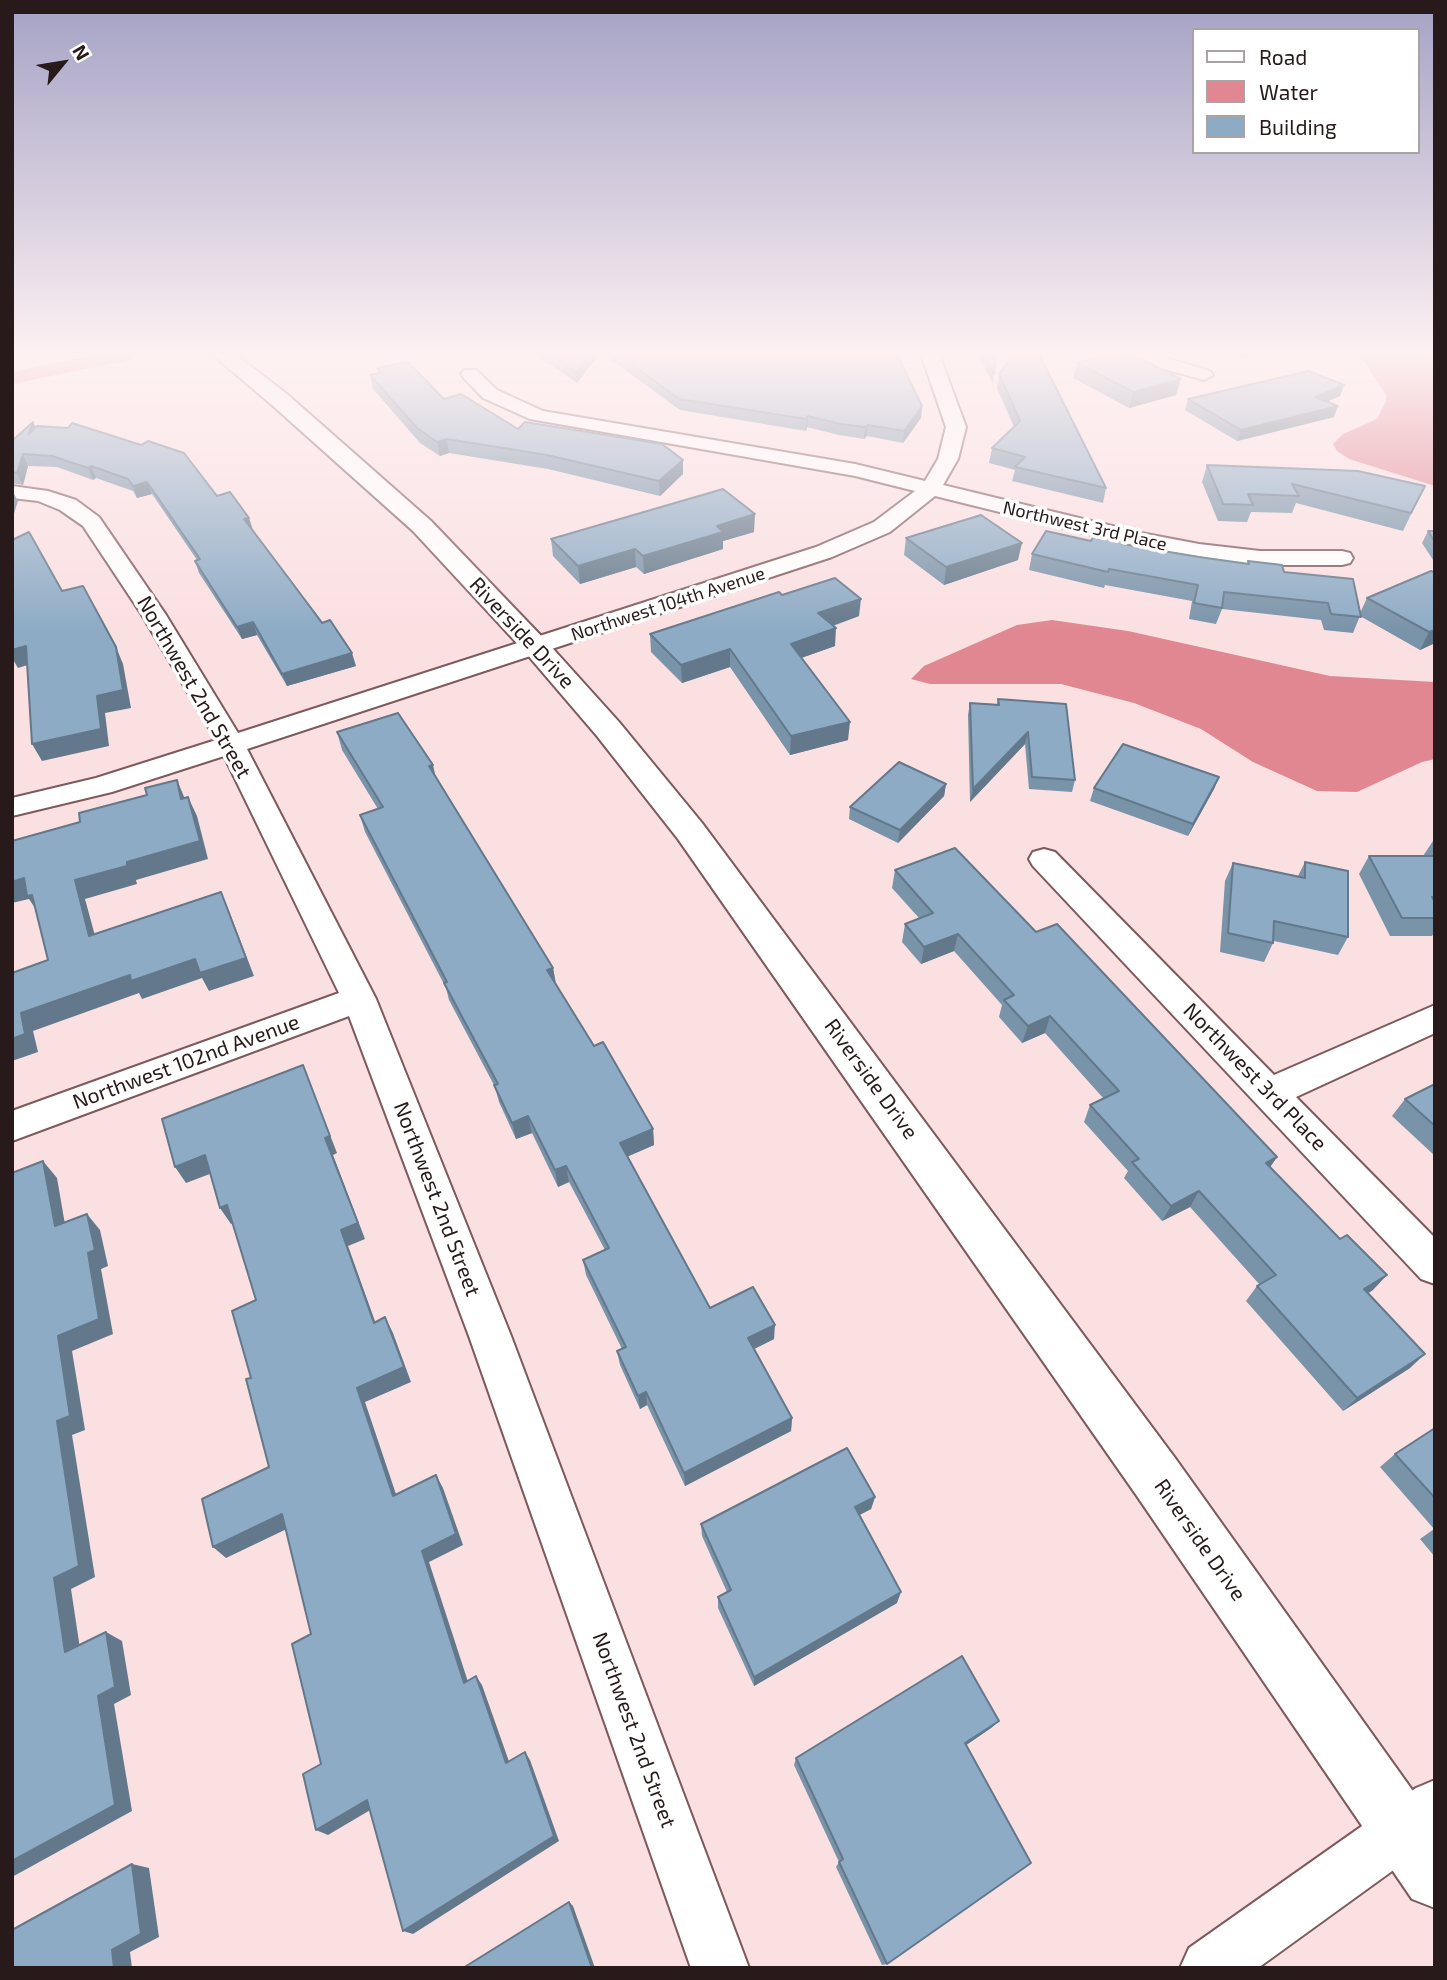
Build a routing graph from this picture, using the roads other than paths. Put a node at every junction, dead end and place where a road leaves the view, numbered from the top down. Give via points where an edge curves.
1 (333, 446) edge
2 (720, 446) edge
3 (951, 446) edge
4 (930, 490) junction
5 (27, 494) edge
6 (1342, 558) dead end
7 (536, 647) junction
8 (232, 745) junction
9 (12, 807) edge
10 (1044, 859) dead end
11 (359, 999) junction
12 (1435, 1018) edge
13 (1270, 1093) junction
14 (12, 1126) edge
15 (1435, 1266) edge
16 (1424, 1838) edge
17 (720, 1968) edge
18 (1209, 1968) edge

1 - 7 street, Riverside Drive via 422,526
2 - 4 street, Northwest 3rd Place via 855,470
3 - 4 street, Northwest 104th Avenue
4 - 6 street, Northwest 3rd Place via 1199,551 1261,558
4 - 7 street, Northwest 104th Avenue via 882,527 824,552
5 - 8 street, Northwest 2nd Street via 68,505 91,522 154,615
7 - 8 street, Northwest 104th Avenue
7 - 16 street, Riverside Drive via 690,831
8 - 9 street, Northwest 104th Avenue via 102,786
8 - 11 street, Northwest 2nd Street
10 - 13 street, Northwest 3rd Place
11 - 14 street, Northwest 102nd Avenue
11 - 17 street, Northwest 2nd Street via 490,1336
12 - 13 street
13 - 15 street, Northwest 3rd Place
16 - 18 street

